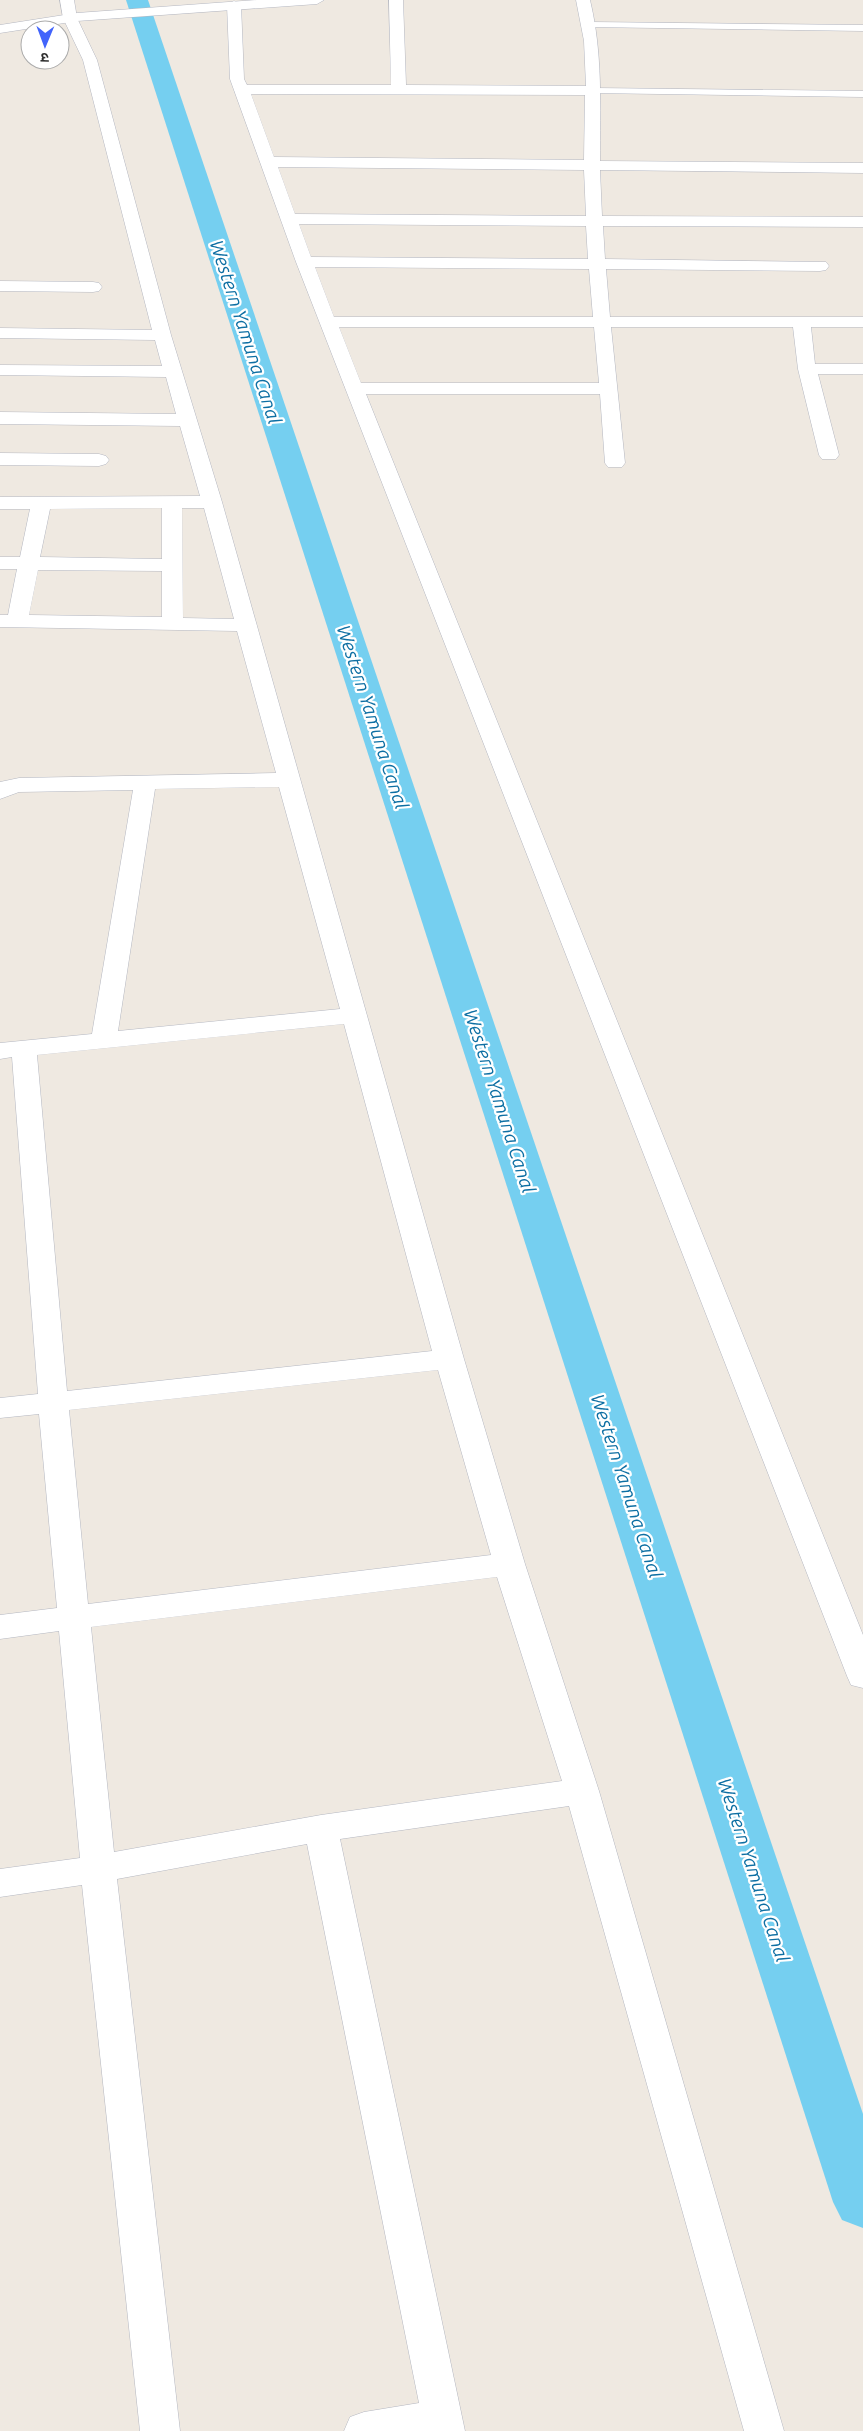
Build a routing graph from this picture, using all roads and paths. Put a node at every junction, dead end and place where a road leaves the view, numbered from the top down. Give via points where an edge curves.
1 (66, 0) edge
2 (318, 0) edge
3 (396, 0) edge
4 (583, 0) edge
5 (262, 2) edge
6 (227, 6) junction
7 (73, 18) junction
8 (591, 25) junction
9 (863, 28) edge
10 (0, 29) edge
11 (242, 89) junction
12 (399, 89) junction
13 (594, 91) junction
14 (863, 94) edge
15 (268, 162) junction
16 (592, 164) junction
17 (863, 168) edge
18 (288, 219) junction
19 (595, 219) junction
20 (863, 222) edge
21 (304, 262) junction
22 (598, 263) junction
23 (820, 266) dead end
24 (0, 286) edge
25 (93, 287) dead end
26 (328, 322) junction
27 (603, 322) junction
28 (801, 322) junction
29 (863, 322) edge
30 (0, 333) edge
31 (162, 335) junction
32 (863, 369) edge
33 (0, 370) edge
34 (806, 370) junction
35 (173, 372) junction
36 (609, 388) junction
37 (354, 389) junction
38 (0, 418) edge
39 (188, 420) junction
40 (829, 456) dead end
41 (0, 459) edge
42 (99, 460) dead end
43 (615, 463) dead end
44 (212, 502) junction
45 (0, 503) edge
46 (41, 503) junction
47 (172, 503) junction
48 (0, 563) edge
49 (28, 564) junction
50 (173, 565) junction
51 (8, 621) edge
52 (173, 624) junction
53 (246, 625) junction
54 (288, 780) junction
55 (145, 783) junction
56 (0, 792) edge
57 (354, 1015) junction
58 (104, 1040) junction
59 (12, 1050) edge
60 (449, 1359) junction
61 (53, 1401) junction
62 (0, 1408) edge
63 (509, 1564) junction
64 (75, 1618) junction
65 (0, 1627) edge
66 (863, 1676) edge
67 (582, 1791) junction
68 (321, 1828) junction
69 (98, 1869) junction
70 (0, 1883) edge
71 (444, 2424) edge
72 (160, 2431) edge
73 (364, 2431) edge
74 (764, 2431) edge

1 - 7 street
2 - 5 street
3 - 12 street
4 - 8 street
5 - 6 street
6 - 7 street
6 - 11 street via 237,79
7 - 10 street
7 - 31 street via 90,60
8 - 9 lane
8 - 13 street
11 - 12 street
11 - 15 street
12 - 13 street
13 - 14 lane
13 - 16 street
15 - 16 street
15 - 18 street
16 - 17 street
16 - 19 street
18 - 19 street
18 - 21 street
19 - 20 street
19 - 22 street
21 - 22 street
21 - 26 street
22 - 23 street
22 - 27 street
24 - 25 street
26 - 27 street
26 - 37 street
27 - 28 street
27 - 36 street
28 - 29 street
28 - 34 street
30 - 31 street
31 - 35 street
32 - 34 street
33 - 35 street
34 - 40 street
35 - 39 street
36 - 37 street
36 - 43 street
37 - 66 street
38 - 39 street
39 - 44 street
41 - 42 street
44 - 47 street
44 - 53 street
45 - 46 street
46 - 47 street
46 - 49 street
47 - 50 street
48 - 49 street
49 - 50 street
49 - 51 street
50 - 52 street
51 - 52 street
52 - 53 street
53 - 54 street
54 - 55 street
54 - 57 street
55 - 56 street via 18,785
55 - 58 street
57 - 58 street
57 - 60 street
58 - 59 street
59 - 61 street
60 - 61 street
60 - 63 street
61 - 62 street
61 - 64 street
63 - 64 street
63 - 67 street
64 - 65 street
64 - 69 street
67 - 68 street
67 - 74 street
68 - 69 street
68 - 71 street
69 - 70 street
69 - 72 street
71 - 73 street

